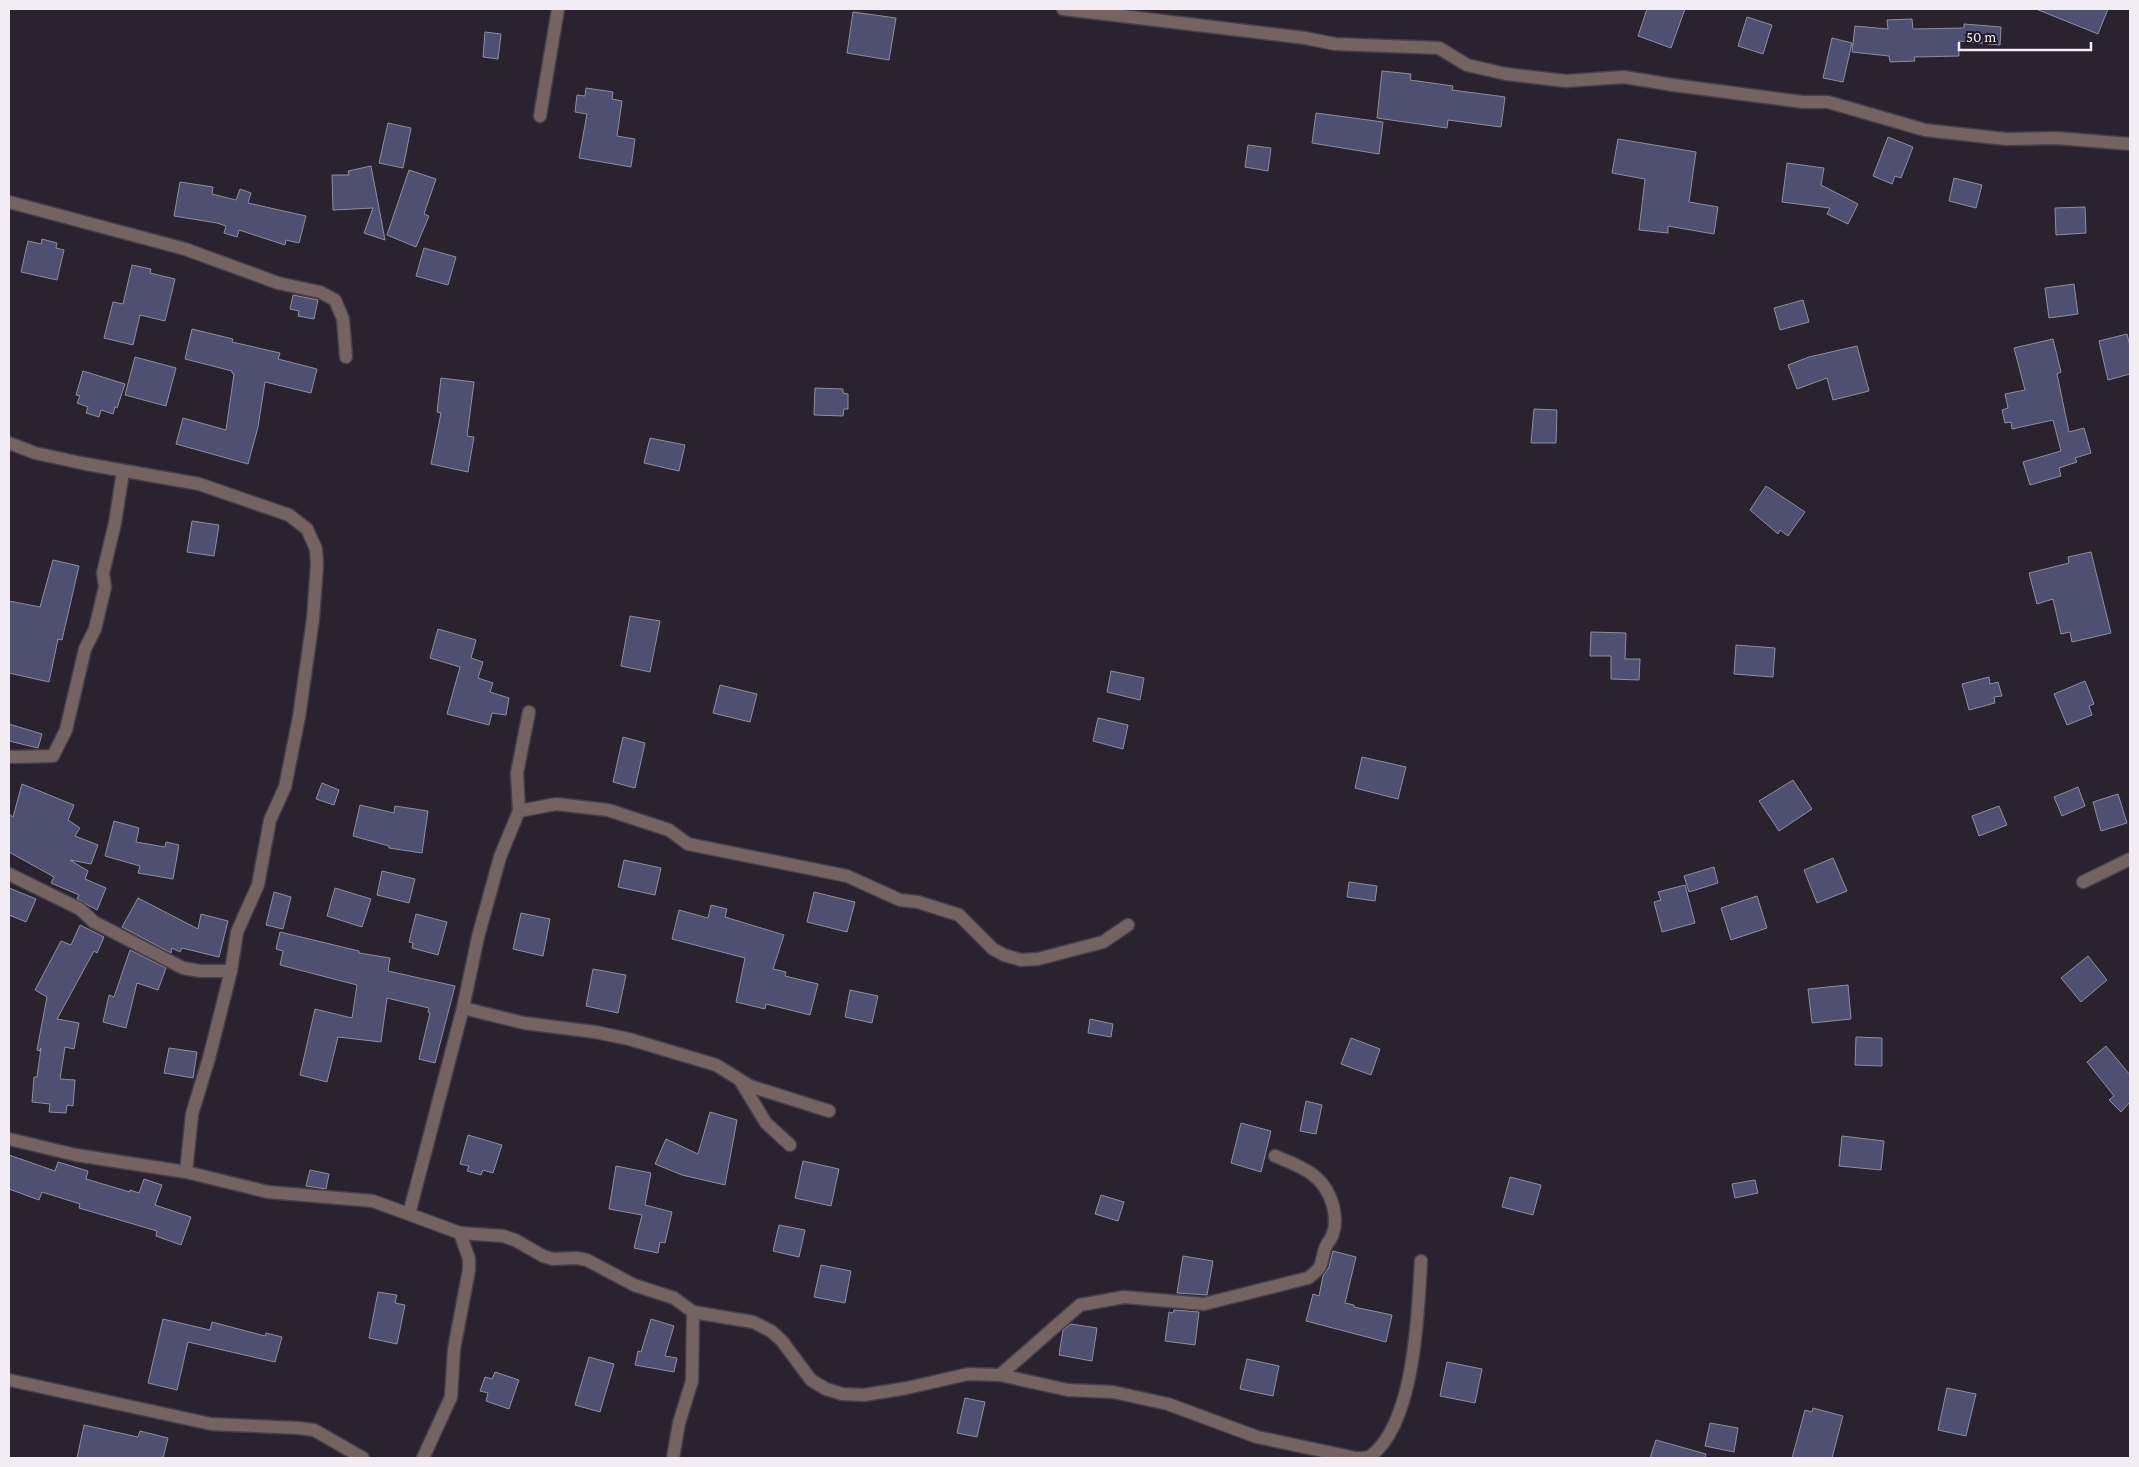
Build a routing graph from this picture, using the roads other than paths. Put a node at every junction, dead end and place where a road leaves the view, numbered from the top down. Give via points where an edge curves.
1 (558, 9) edge
2 (1063, 9) edge
3 (540, 116) dead end
4 (2130, 144) edge
5 (9, 202) edge
6 (346, 357) dead end
7 (9, 443) edge
8 (123, 471) junction
9 (529, 712) dead end
10 (9, 757) edge
11 (518, 811) junction
12 (2130, 859) edge
13 (9, 874) edge
14 (2083, 882) dead end
15 (1128, 925) dead end
16 (231, 971) junction
17 (463, 1008) junction
18 (741, 1082) junction
19 (829, 1111) dead end
20 (9, 1139) edge
21 (790, 1145) dead end
22 (1275, 1156) dead end
23 (186, 1172) junction
24 (409, 1214) junction
25 (460, 1232) junction
26 (1421, 1261) dead end
27 (694, 1312) junction
28 (1000, 1375) junction
29 (9, 1380) edge
30 (1372, 1457) edge
31 (363, 1458) edge
32 (423, 1458) edge
33 (672, 1458) edge
34 (1357, 1458) edge

1 - 3 street
2 - 4 street via 1334,44 1438,48 1467,65 1506,74 1566,81 1624,77 1780,99 1828,102 1925,130 2006,139 2056,138
5 - 6 street via 185,249 278,283 320,292 334,300 343,319
7 - 8 street via 35,454
8 - 10 street via 103,573 105,587 95,629 85,649 66,730 54,756
8 - 16 street via 199,484 289,515 307,529 316,549 313,620 299,717 284,787 270,820 258,884 237,932
9 - 11 street via 517,774
11 - 15 street via 556,804 608,810 669,830 688,844 846,876 900,900 918,902 959,916 993,949 1021,960 1103,942
11 - 17 street via 500,857 485,910
12 - 14 street
13 - 16 street via 80,908 94,922 183,968
16 - 23 street via 192,1114
17 - 18 street via 524,1023 629,1039 716,1065
17 - 24 street
18 - 19 street
18 - 21 street via 766,1123
20 - 23 street via 76,1155
22 - 28 street via 1308,1169 1325,1185 1331,1199 1334,1232 1326,1247 1324,1262 1317,1271 1308,1278 1204,1304 1124,1298 1080,1305
23 - 24 street via 268,1192 373,1201
24 - 25 street
25 - 27 street via 503,1236 553,1259 588,1260 634,1285 674,1298
25 - 32 street via 469,1270 454,1349 451,1397
26 - 30 street via 1414,1355 1400,1408 1387,1438
27 - 28 street via 752,1322 770,1331 782,1341 811,1380 842,1394 864,1395 968,1374
27 - 33 street via 692,1382
28 - 34 street via 1068,1390 1113,1392 1168,1404 1257,1437
29 - 31 street via 211,1424 314,1430
30 - 34 street

